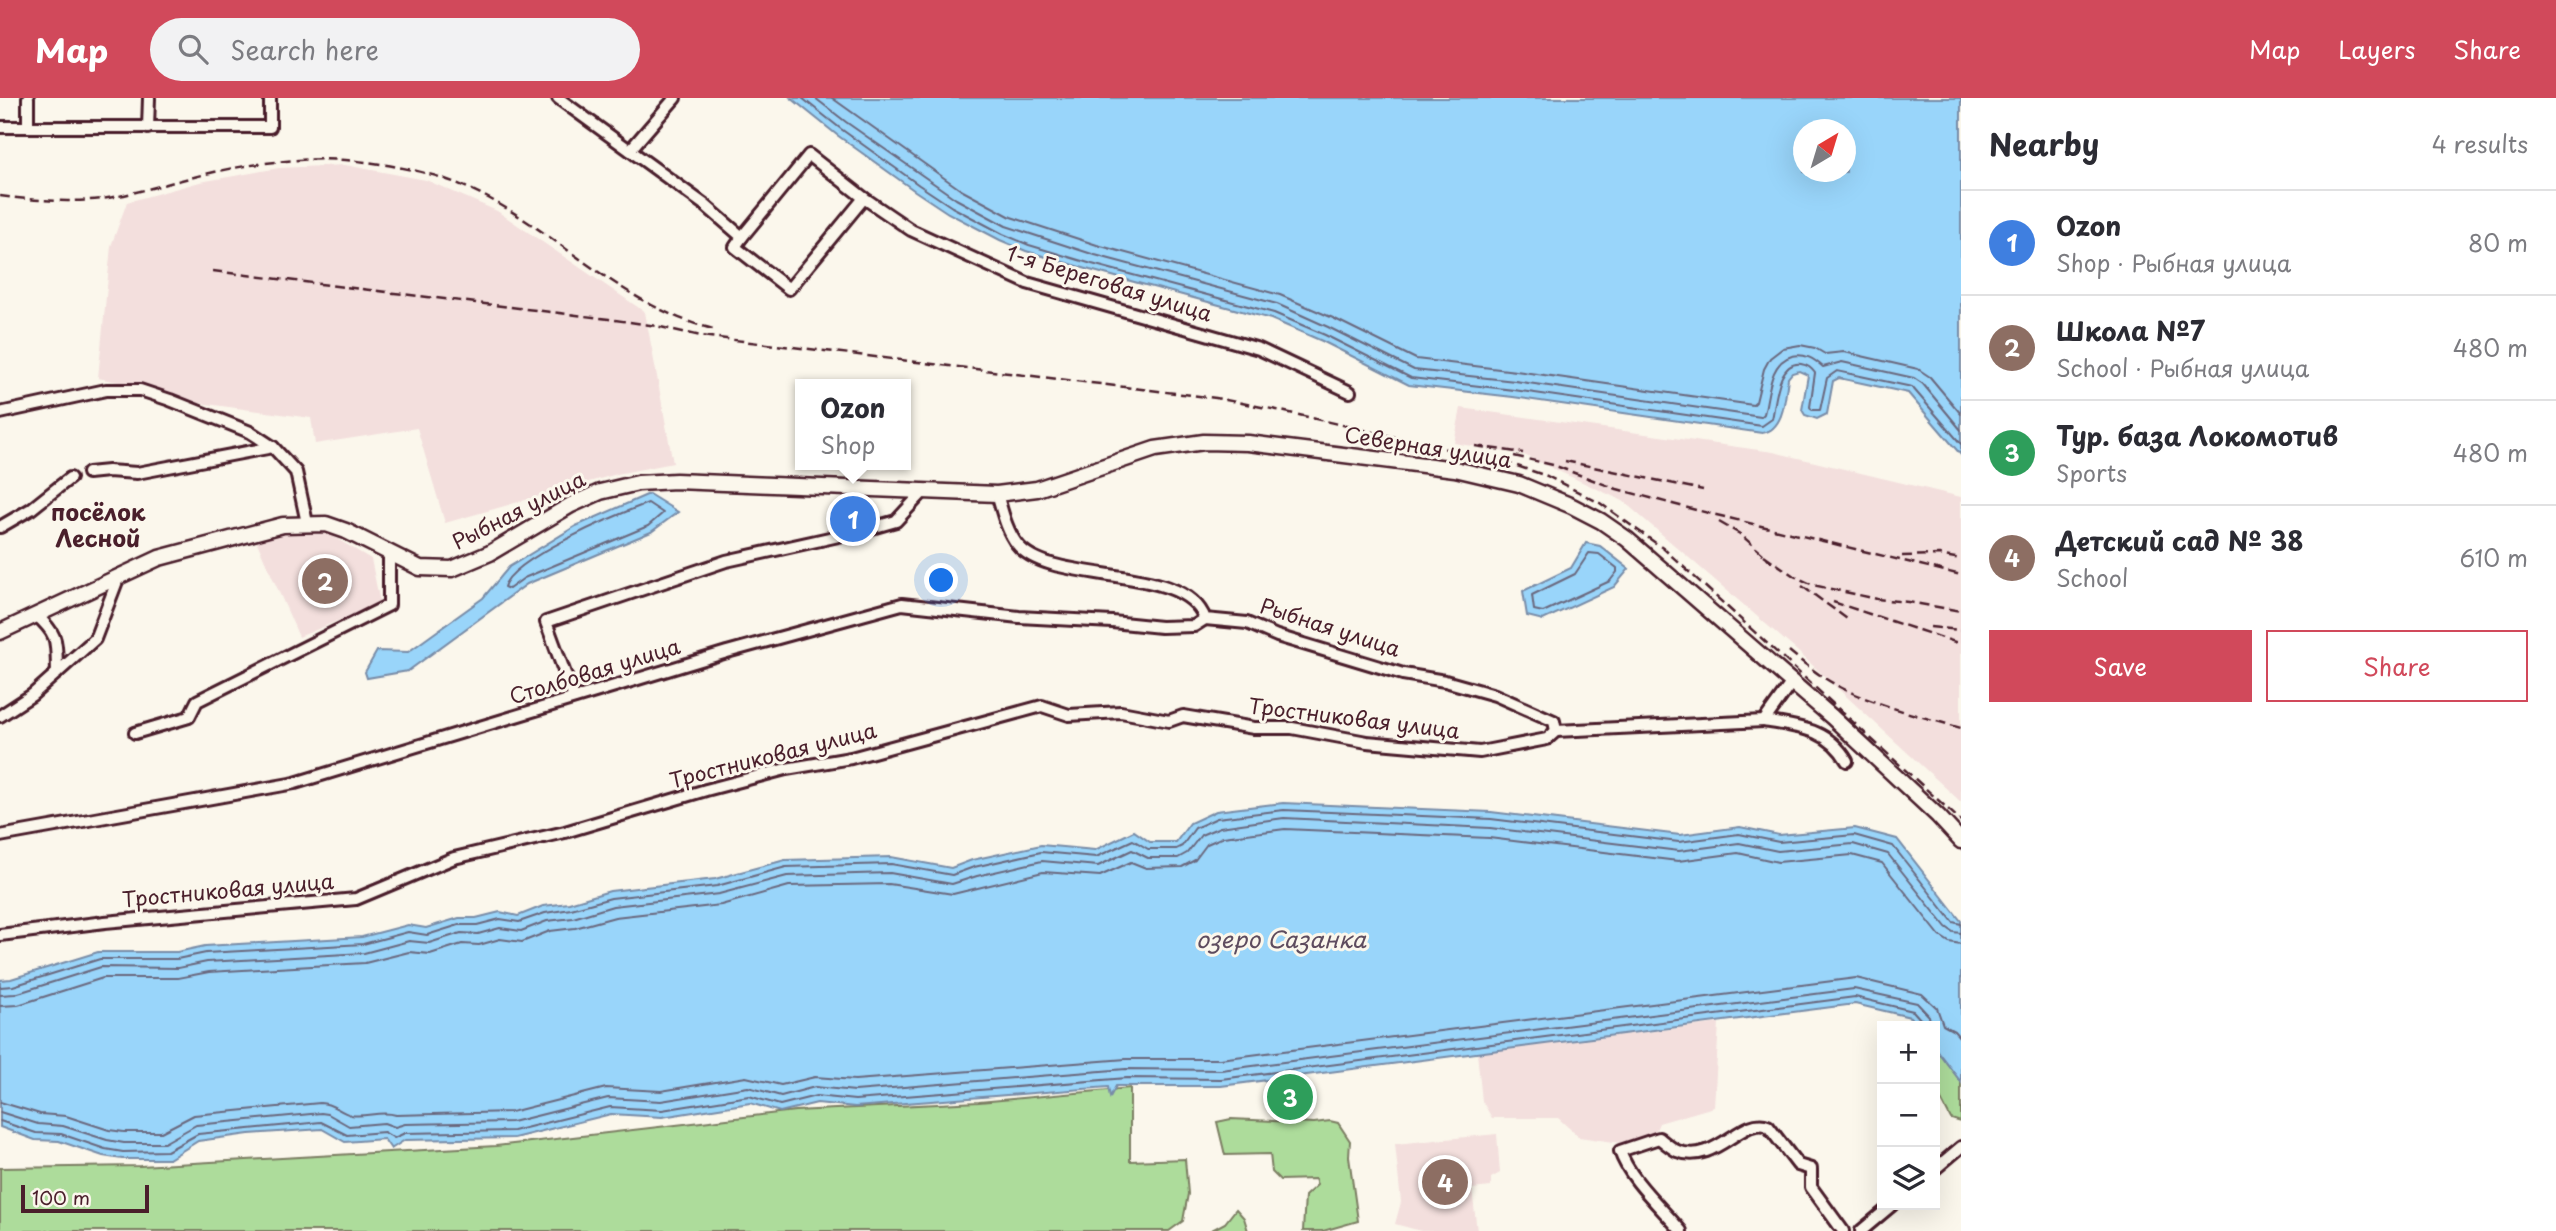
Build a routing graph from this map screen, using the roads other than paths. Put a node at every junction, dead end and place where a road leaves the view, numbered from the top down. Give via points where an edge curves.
1 (28, 98) edge
2 (149, 98) edge
3 (270, 98) edge
4 (558, 98) edge
5 (675, 98) edge
6 (0, 127) edge
7 (28, 127) junction
8 (148, 128) junction
9 (630, 150) junction
10 (864, 198) junction
11 (742, 237) junction
12 (1350, 392) dead end
13 (0, 413) edge
14 (273, 447) junction
15 (88, 473) dead end
16 (70, 478) dead end
17 (923, 492) junction
18 (997, 494) junction
19 (307, 523) junction
20 (0, 527) edge
21 (389, 554) junction
22 (119, 576) junction
23 (36, 615) junction
24 (1205, 619) junction
25 (0, 632) edge
26 (57, 673) junction
27 (1793, 682) junction
28 (574, 698) junction
29 (0, 716) edge
30 (1764, 721) junction
31 (1556, 731) junction
32 (135, 733) dead end
33 (1847, 761) dead end
34 (0, 836) edge
35 (1961, 841) edge
36 (0, 935) edge
37 (1961, 1147) edge
38 (1940, 1166) edge
39 (1886, 1210) edge
40 (1681, 1231) edge
41 (1843, 1231) edge
42 (1861, 1231) edge

1 - 7 street
2 - 8 street
3 - 8 street via 270,127
4 - 9 street
5 - 9 street
6 - 7 street
7 - 8 street
9 - 11 street
10 - 11 street, 1-я Береговая улица via 809,155
10 - 11 street via 789,289 735,247
10 - 12 street, 1-я Береговая улица via 934,243 1027,283 1259,349
13 - 14 street via 106,390 140,390 250,432
14 - 15 street via 137,473
14 - 19 street via 296,472
16 - 20 street
17 - 18 street, Рыбная улица
17 - 21 street, Рыбная улица via 638,482 572,505 490,554 452,569 420,568
17 - 28 street via 896,521 726,561 546,622
18 - 24 street via 1016,543 1030,556 1079,571 1164,586 1197,606
18 - 27 street, Северная улица via 1037,489 1155,449 1205,442 1248,443 1455,469 1520,484 1573,506 1627,539
19 - 21 street, Рыбная улица via 346,531
19 - 22 street, Рыбная улица via 283,525 159,558
21 - 32 street via 389,605 197,701 189,717
22 - 23 street, Рыбная улица
22 - 26 street via 95,639
23 - 25 street, Рыбная улица
23 - 26 street via 56,639
24 - 28 street, Столбовая улица via 1194,626 1161,627 902,604
24 - 31 street, Рыбная улица via 1247,623 1403,674 1495,695 1554,720
26 - 29 street
27 - 30 street
27 - 35 street
28 - 34 street, Столбовая улица via 295,783
30 - 31 street
30 - 33 street via 1804,728 1828,739
31 - 36 street, Тростниковая улица via 1547,738 1480,752 1367,742 1183,716 1169,721 1121,712 1069,715 1042,706 454,858 356,899
37 - 38 street
39 - 42 street
40 - 41 street via 1646,1191 1620,1151 1659,1138 1677,1151 1699,1154 1761,1123 1798,1165 1811,1169 1811,1187

